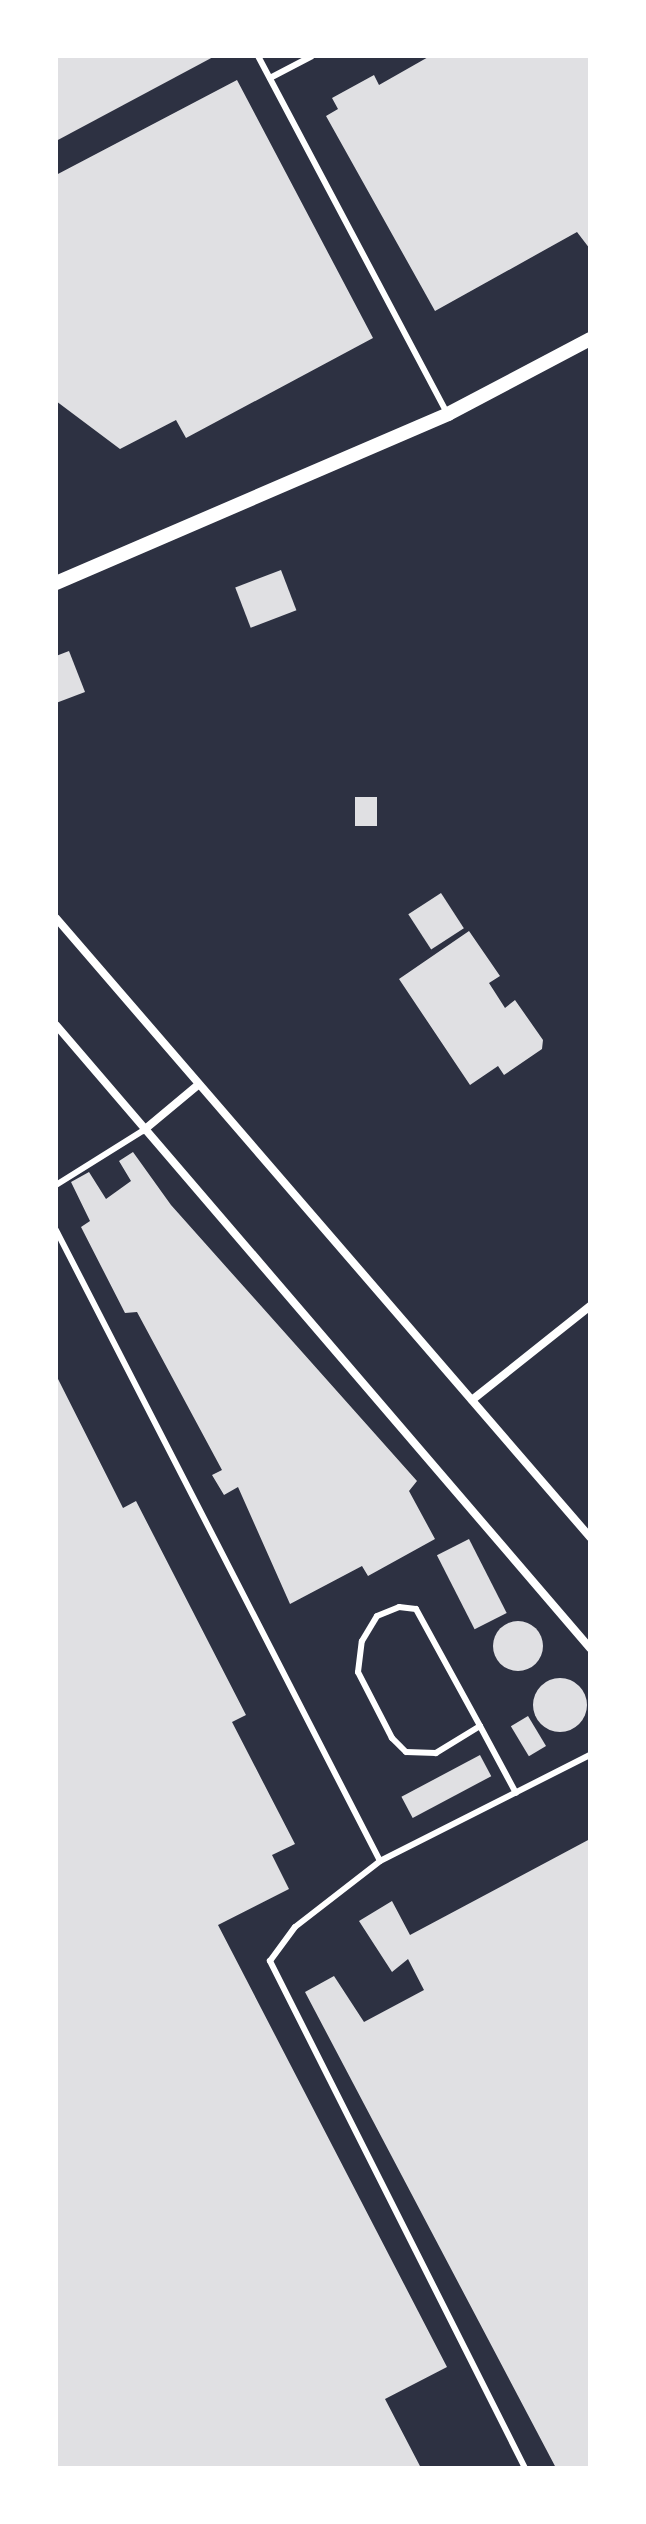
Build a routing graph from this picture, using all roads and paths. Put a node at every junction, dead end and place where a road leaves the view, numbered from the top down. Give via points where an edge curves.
1 (258, 56) edge
2 (312, 56) edge
3 (270, 78) junction
4 (590, 339) edge
5 (448, 414) junction
6 (56, 583) edge
7 (56, 918) edge
8 (56, 1025) edge
9 (198, 1085) junction
10 (144, 1130) junction
11 (56, 1185) edge
12 (56, 1230) edge
13 (590, 1306) edge
14 (472, 1400) junction
15 (590, 1537) edge
16 (590, 1648) edge
17 (480, 1726) junction
18 (590, 1755) edge
19 (516, 1793) junction
20 (380, 1861) junction
21 (525, 2468) edge

1 - 3 lane
2 - 3 lane
3 - 5 lane
4 - 5 street
5 - 6 street
7 - 9 street
8 - 10 street
9 - 10 street
9 - 14 street
10 - 11 lane
10 - 16 street
12 - 20 lane
13 - 14 street
14 - 15 street
17 - 17 lane via 416,1609 399,1607 377,1616 362,1641 358,1672 392,1738 406,1752 436,1753
17 - 19 lane
18 - 19 lane
19 - 20 lane
20 - 21 lane via 287,1934 270,1961

